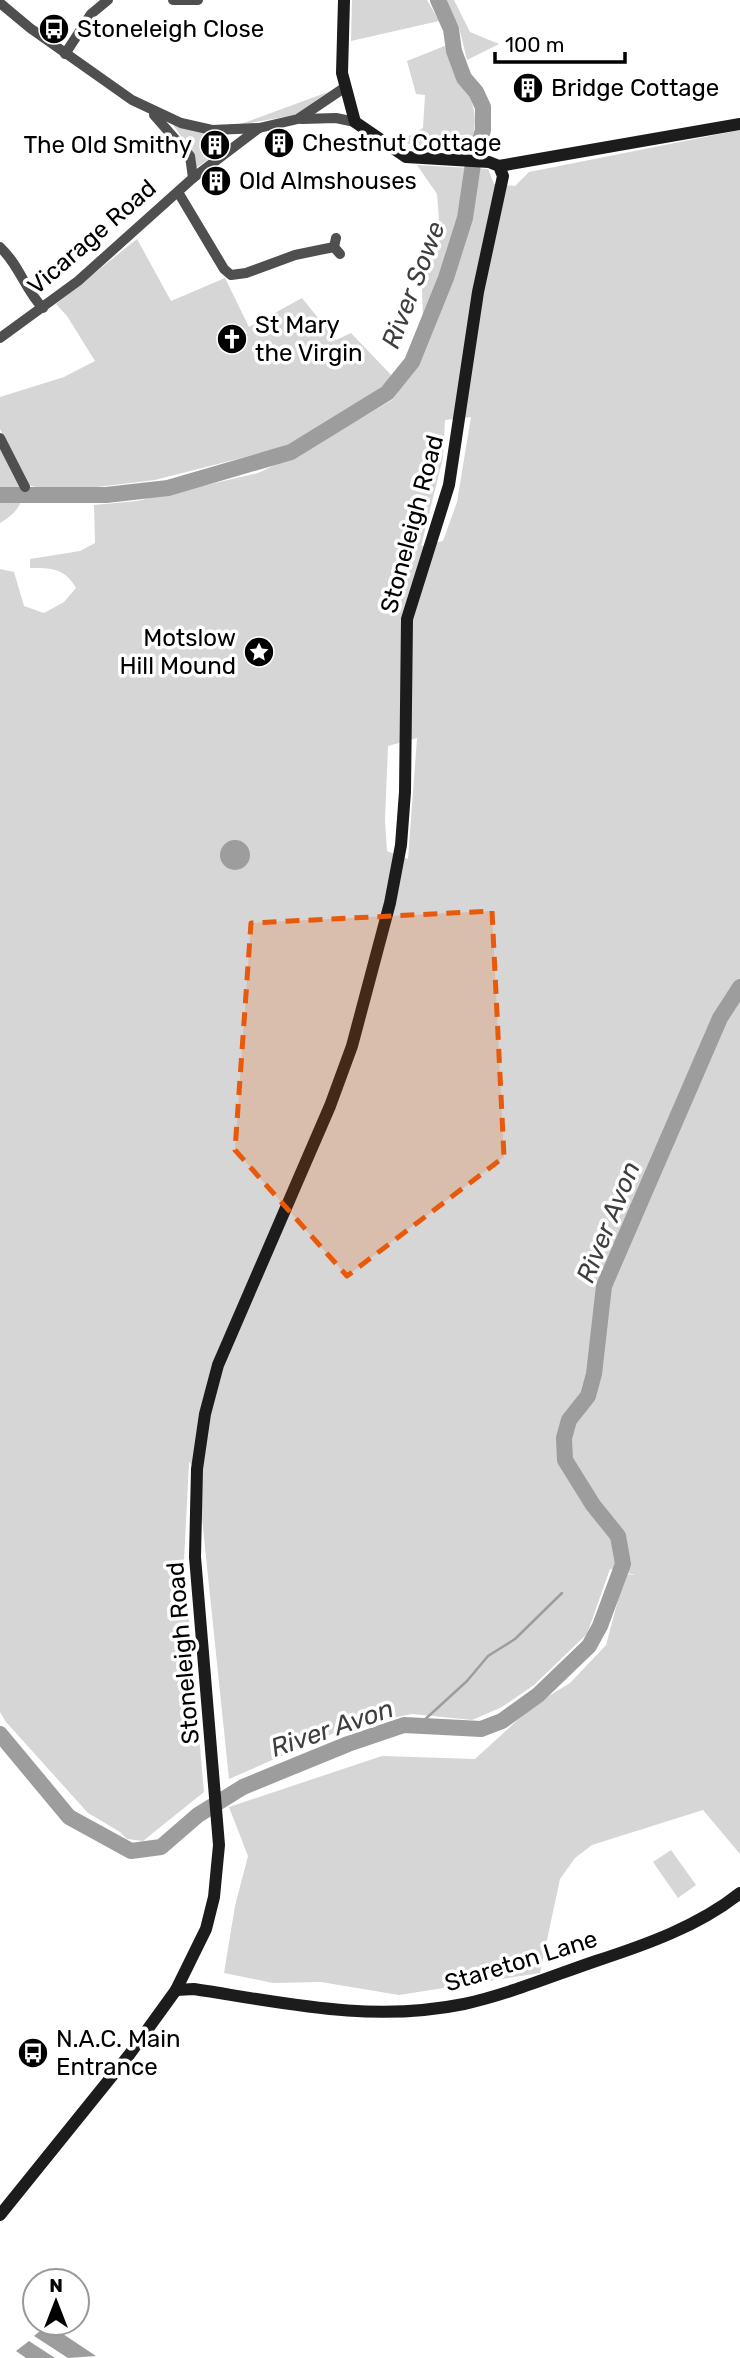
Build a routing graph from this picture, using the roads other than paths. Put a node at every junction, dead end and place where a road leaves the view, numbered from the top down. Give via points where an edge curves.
1 (108, 0) edge
2 (173, 0) edge
3 (198, 0) edge
4 (344, 0) edge
5 (0, 3) edge
6 (65, 54) junction
7 (344, 88) junction
8 (152, 112) junction
9 (298, 119) junction
10 (355, 122) junction
11 (740, 124) edge
12 (259, 128) junction
13 (494, 164) junction
14 (193, 178) junction
15 (177, 192) junction
16 (337, 246) dead end
17 (0, 247) edge
18 (43, 308) junction
19 (0, 338) edge
20 (0, 438) edge
21 (25, 487) dead end
22 (740, 1893) edge
23 (176, 1990) junction
24 (0, 2216) edge

1 - 6 street via 90,14
2 - 3 street
4 - 7 main road
5 - 6 street
6 - 8 street
7 - 9 street
7 - 10 main road
8 - 12 street via 212,130
8 - 14 street via 190,156
9 - 10 street
9 - 12 street
10 - 13 main road via 402,155
11 - 13 main road
12 - 14 street, Vicarage Road
13 - 23 main road, Stoneleigh Road via 503,182 478,292 452,472 407,619 405,792 389,907 352,1046 218,1365 205,1415 194,1524 219,1845 206,1928
14 - 15 street, Vicarage Road
15 - 16 street via 232,275
15 - 18 street, Vicarage Road
17 - 18 street
18 - 19 street, Vicarage Road
20 - 21 street
22 - 23 main road, Stareton Lane via 697,1921 614,1955 492,1997 434,2009 324,2010
23 - 24 main road, Stoneleigh Road

